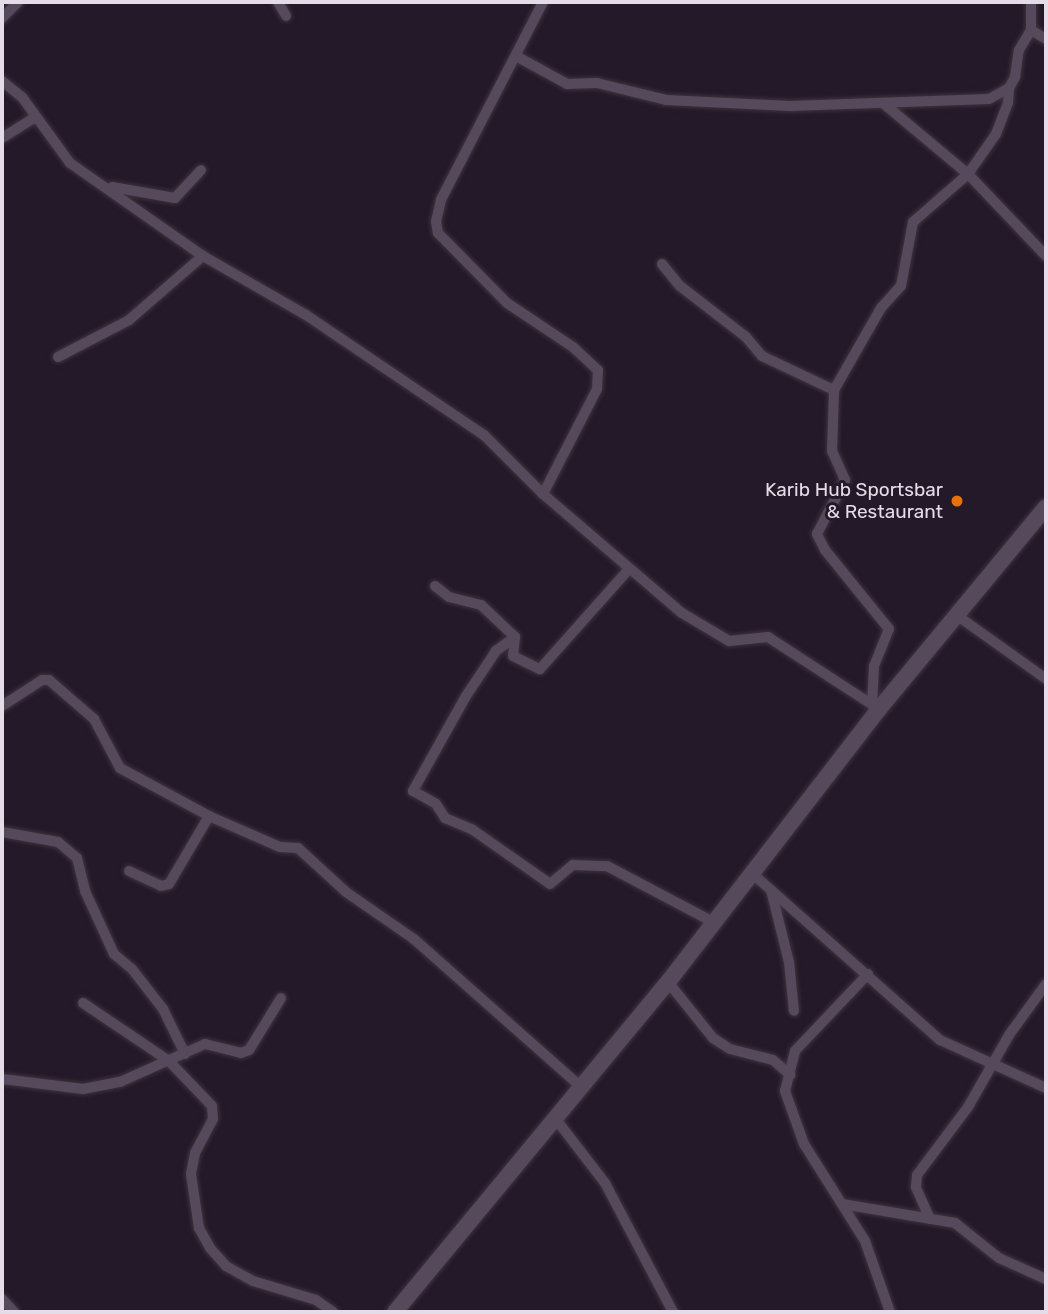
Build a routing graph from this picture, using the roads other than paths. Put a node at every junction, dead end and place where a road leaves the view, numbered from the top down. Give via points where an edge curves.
1 (18, 2) edge
2 (278, 2) edge
3 (543, 2) edge
4 (1031, 2) edge
5 (286, 16) dead end
6 (2, 18) edge
7 (1031, 30) junction
8 (1046, 39) edge
9 (516, 56) junction
10 (2, 80) edge
11 (1009, 88) junction
12 (883, 103) junction
13 (36, 117) junction
14 (2, 138) edge
15 (201, 170) dead end
16 (968, 174) junction
17 (110, 187) junction
18 (203, 256) junction
19 (1046, 256) edge
20 (662, 264) dead end
21 (58, 357) dead end
22 (834, 390) junction
23 (543, 494) junction
24 (1046, 507) edge
25 (629, 569) junction
26 (435, 586) dead end
27 (955, 614) junction
28 (515, 637) junction
29 (1046, 679) edge
30 (2, 706) edge
31 (876, 707) junction
32 (209, 816) junction
33 (2, 832) edge
34 (129, 871) dead end
35 (754, 875) junction
36 (771, 890) junction
37 (713, 922) junction
38 (868, 974) junction
39 (668, 982) junction
40 (1046, 984) edge
41 (281, 998) dead end
42 (83, 1003) dead end
43 (794, 1011) dead end
44 (185, 1054) junction
45 (169, 1061) junction
46 (992, 1066) junction
47 (790, 1075) junction
48 (2, 1079) edge
49 (580, 1086) junction
50 (1046, 1087) edge
51 (555, 1118) junction
52 (842, 1204) junction
53 (930, 1219) junction
54 (1046, 1279) edge
55 (2, 1299) edge
56 (14, 1312) edge
57 (333, 1312) edge
58 (395, 1312) edge
59 (673, 1312) edge
60 (890, 1312) edge

1 - 6 street
2 - 5 street
3 - 9 street
4 - 7 street
7 - 8 street
7 - 11 street
9 - 12 street via 567,84 597,83 666,100 790,106
9 - 23 street via 441,200 436,221 438,233 507,303 573,347 598,370 597,389
10 - 13 street
11 - 12 street via 989,99
11 - 16 street via 996,134
12 - 16 street
13 - 14 street
13 - 17 street via 70,163
15 - 17 street via 175,198
16 - 19 street
16 - 22 street via 913,222 901,286 881,308
17 - 18 street
18 - 21 street via 129,320
18 - 23 street via 306,315 427,395 484,435
20 - 22 street via 680,286 746,337 762,356
22 - 31 street via 832,451 845,480 817,534 889,629 874,666
23 - 25 street
24 - 27 main road
25 - 28 street via 540,669 513,656
25 - 31 street via 682,613 729,641 768,637
26 - 28 street via 449,597 481,605
27 - 29 street
27 - 31 main road
28 - 37 street via 489,662 413,792 436,804 445,818 473,830 550,884 573,865 607,866
30 - 32 street via 49,680 94,719 120,768
31 - 35 main road
32 - 34 street via 169,884 161,886
32 - 49 street via 280,847 298,848 346,892 414,939
33 - 44 street via 58,842 77,858 85,891 114,954 163,1009
35 - 36 street
35 - 37 main road
36 - 38 street
36 - 43 street via 789,962
37 - 39 main road
38 - 46 street via 940,1040
38 - 47 street via 795,1051 788,1066
39 - 47 street via 713,1038 730,1049 773,1060
39 - 49 main road
40 - 46 street
41 - 44 street via 249,1050 241,1053 205,1044
42 - 45 street
44 - 45 street
45 - 48 street via 120,1082 83,1089
45 - 57 street via 212,1107 213,1119 195,1153 191,1174 199,1228 210,1248 226,1266 253,1281 316,1300
46 - 50 street
46 - 53 street via 917,1175 916,1188
47 - 52 street via 785,1091 792,1118
49 - 51 main road
51 - 58 main road
51 - 59 street via 606,1182
52 - 53 street
52 - 60 street via 865,1241
53 - 54 street via 956,1223 999,1258
55 - 56 street

